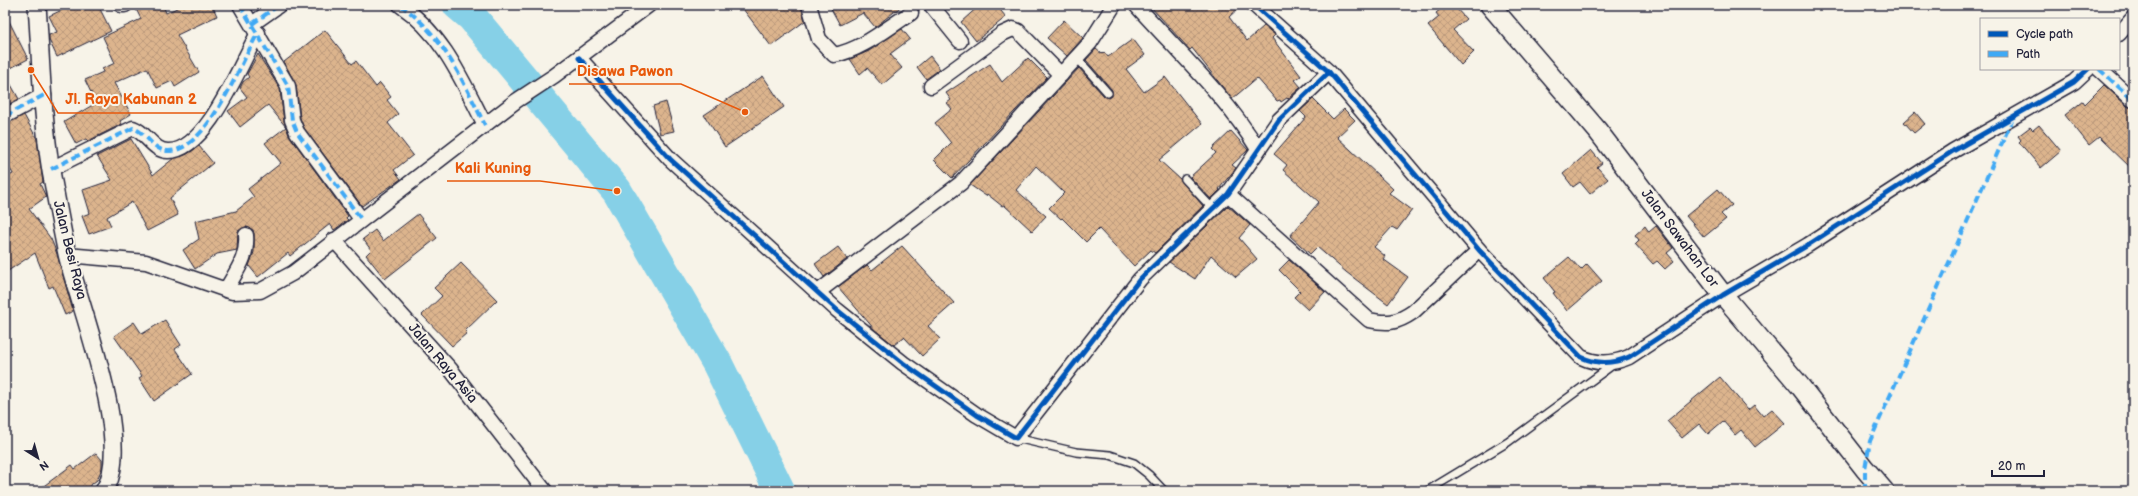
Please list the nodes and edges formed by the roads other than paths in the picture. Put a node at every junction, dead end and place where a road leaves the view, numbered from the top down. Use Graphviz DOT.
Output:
graph roads {
  1 [pos="37,5"];
  2 [pos="121,5"];
  3 [pos="125,5"];
  4 [pos="240,5"];
  5 [pos="279,5"];
  6 [pos="400,5"];
  7 [pos="649,5"];
  8 [pos="809,5"];
  9 [pos="932,5"];
  10 [pos="1114,5"];
  11 [pos="1136,5"];
  12 [pos="1254,5"];
  13 [pos="1490,5"];
  14 [pos="911,13"];
  15 [pos="2133,18"];
  16 [pos="255,29"];
  17 [pos="2120,33"];
  18 [pos="960,41"];
  19 [pos="579,58"];
  20 [pos="1077,58"];
  21 [pos="2087,70"];
  22 [pos="2100,70"];
  23 [pos="1329,72"];
  24 [pos="1061,75"];
  25 [pos="931,86"];
  26 [pos="1108,93"];
  27 [pos="44,95"];
  28 [pos="2133,100"];
  29 [pos="5,116"];
  30 [pos="485,125"];
  31 [pos="1258,149"];
  32 [pos="51,169"];
  33 [pos="1185,179"];
  34 [pos="1228,194"];
  35 [pos="1212,208"];
  36 [pos="361,219"];
  37 [pos="246,235"];
  38 [pos="334,240"];
  39 [pos="1479,250"];
  40 [pos="68,255"];
  41 [pos="226,290"];
  42 [pos="818,292"];
  43 [pos="1723,294"];
  44 [pos="1617,362"];
  45 [pos="1016,438"];
  46 [pos="104,491"];
  47 [pos="545,491"];
  48 [pos="1164,491"];
  49 [pos="1427,491"];
  50 [pos="1884,491"];
  1 -- 27 [label="street, Jalan Besi Raya"];
  2 -- 3 [label="street"];
  4 -- 16 [label="street"];
  5 -- 16 [label="street"];
  6 -- 30 [label="street"];
  7 -- 19 [label="street"];
  8 -- 14 [label="street"];
  9 -- 18 [label="street"];
  10 -- 20 [label="street"];
  11 -- 31 [label="street"];
  12 -- 23 [label="street"];
  13 -- 43 [label="main road, Jalan Sawahan Lor"];
  15 -- 17 [label="street"];
  16 -- 32 [label="street"];
  16 -- 36 [label="street"];
  19 -- 30 [label="street"];
  19 -- 42 [label="street"];
  20 -- 24 [label="street"];
  20 -- 26 [label="lane"];
  21 -- 43 [label="street"];
  22 -- 28 [label="street"];
  23 -- 31 [label="street"];
  23 -- 39 [label="street"];
  24 -- 25 [label="street"];
  24 -- 42 [label="street"];
  27 -- 29 [label="street"];
  27 -- 32 [label="street, Jalan Besi Raya"];
  30 -- 36 [label="street"];
  31 -- 34 [label="street"];
  32 -- 40 [label="street, Jalan Besi Raya"];
  33 -- 35 [label="lane"];
  34 -- 35 [label="street"];
  34 -- 39 [label="street"];
  35 -- 45 [label="street"];
  36 -- 38 [label="street"];
  37 -- 41 [label="street"];
  38 -- 41 [label="street"];
  38 -- 47 [label="street, Jalan Raya Asia"];
  39 -- 44 [label="street"];
  40 -- 41 [label="street"];
  40 -- 46 [label="street, Jalan Besi Raya"];
  42 -- 45 [label="street"];
  43 -- 44 [label="street"];
  43 -- 50 [label="main road, Jalan Sawahan Lor"];
  44 -- 49 [label="lane"];
  45 -- 48 [label="lane"];
}
